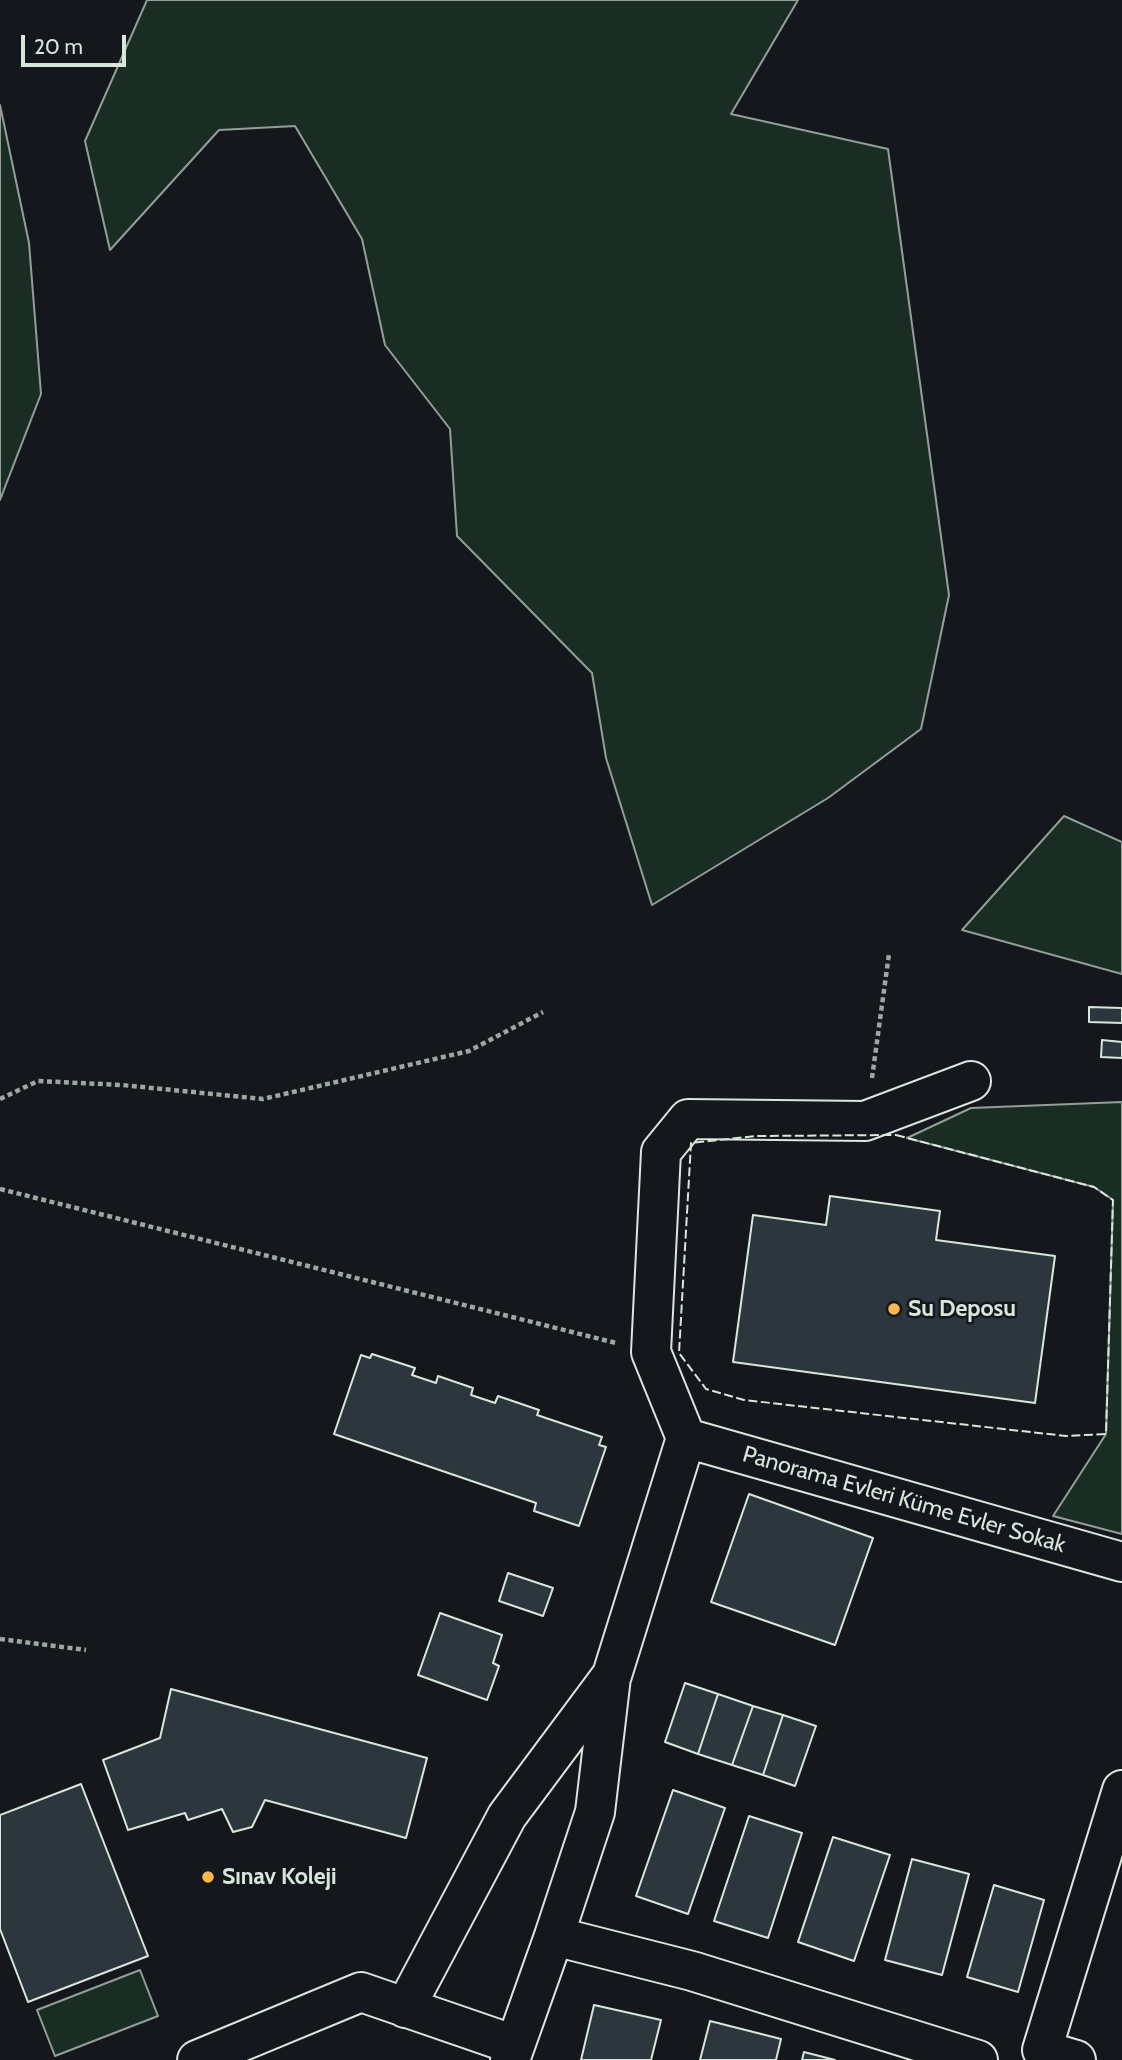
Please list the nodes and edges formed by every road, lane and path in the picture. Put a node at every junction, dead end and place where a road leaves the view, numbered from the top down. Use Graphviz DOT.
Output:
graph roads {
  1 [pos="890,954"];
  2 [pos="543,1012"];
  3 [pos="971,1082"];
  4 [pos="0,1099"];
  5 [pos="865,1121"];
  6 [pos="0,1189"];
  7 [pos="650,1352"];
  8 [pos="686,1438"];
  9 [pos="1122,1562"];
  10 [pos="0,1639"];
  11 [pos="86,1650"];
  12 [pos="612,1675"];
  13 [pos="1122,1790"];
  14 [pos="554,1936"];
  15 [pos="405,2008"];
  16 [pos="513,2052"];
  17 [pos="1059,2055"];
  18 [pos="197,2060"];
  19 [pos="978,2060"];
  1 -- 5 [label="path"];
  2 -- 4 [label="path"];
  3 -- 5 [label="street"];
  5 -- 7 [label="street"];
  6 -- 7 [label="path"];
  7 -- 8 [label="street"];
  8 -- 9 [label="street, Panorama Evleri Küme Evler Sokak"];
  8 -- 12 [label="street"];
  10 -- 11 [label="path"];
  12 -- 14 [label="street"];
  12 -- 15 [label="street"];
  13 -- 17 [label="street"];
  14 -- 16 [label="street"];
  14 -- 19 [label="street"];
  15 -- 16 [label="street"];
  15 -- 18 [label="street"];
}
